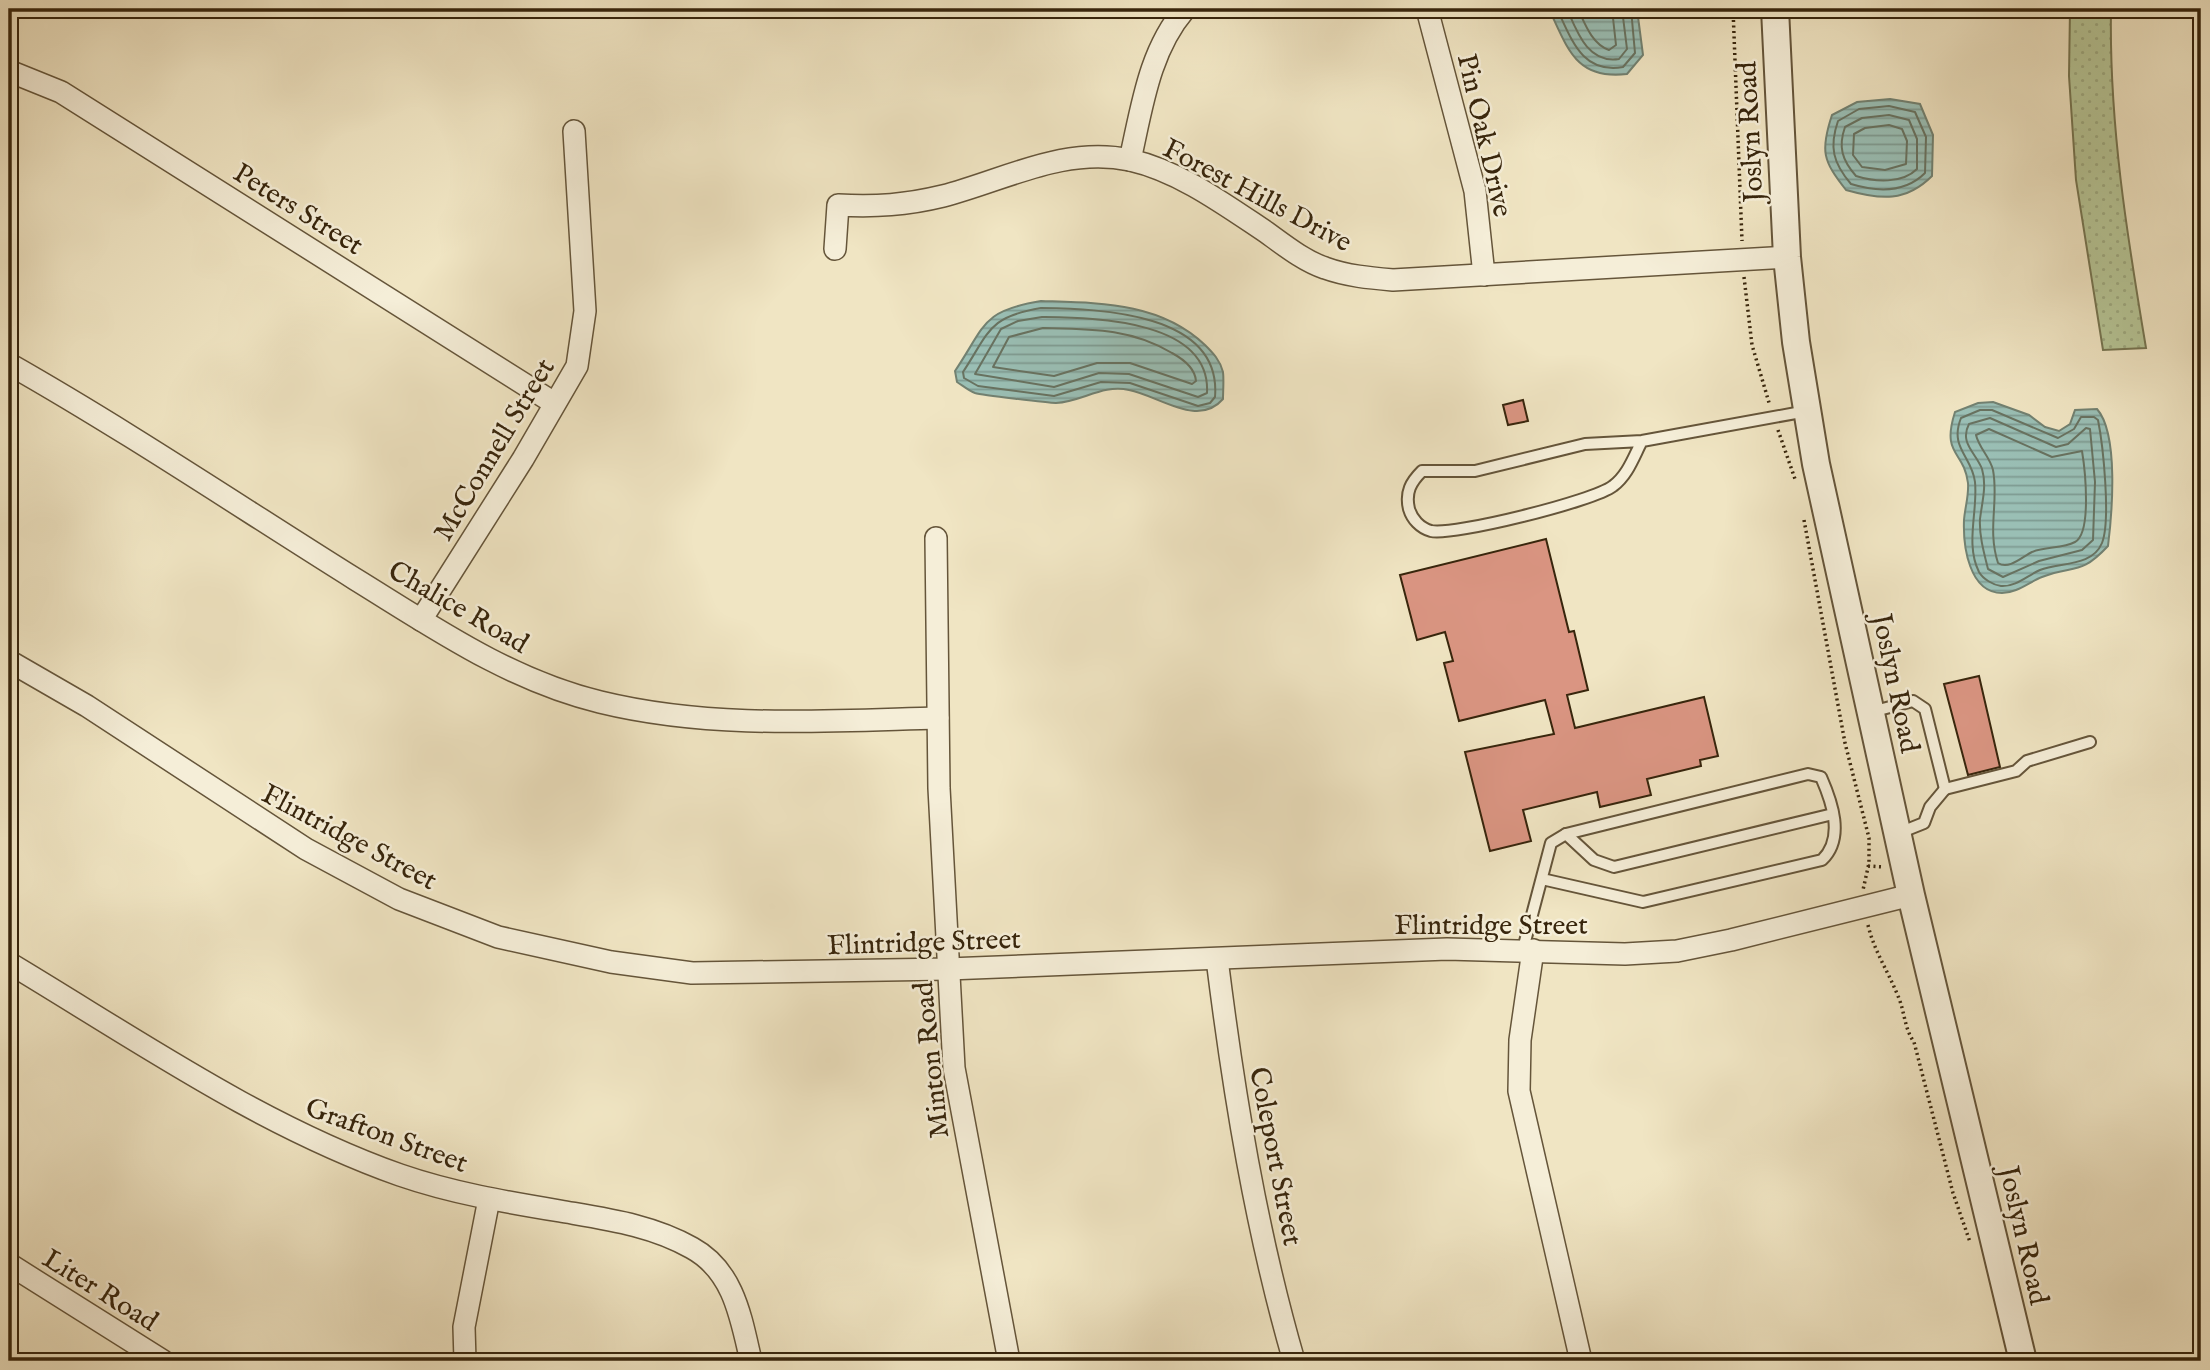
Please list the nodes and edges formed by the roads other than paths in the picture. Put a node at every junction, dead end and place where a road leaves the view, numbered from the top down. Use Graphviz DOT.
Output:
graph roads {
  1 [pos="1185,9"];
  2 [pos="1427,9"];
  3 [pos="1774,9"];
  4 [pos="9,71"];
  5 [pos="574,131"];
  6 [pos="1130,160"];
  7 [pos="835,249"];
  8 [pos="1787,257"];
  9 [pos="1484,275"];
  10 [pos="9,364"];
  11 [pos="554,403"];
  12 [pos="1807,411"];
  13 [pos="1642,441"];
  14 [pos="936,538"];
  15 [pos="421,620"];
  16 [pos="9,661"];
  17 [pos="1871,712"];
  18 [pos="937,718"];
  19 [pos="2090,742"];
  20 [pos="1945,789"];
  21 [pos="1833,814"];
  22 [pos="1566,834"];
  23 [pos="1897,834"];
  24 [pos="1542,879"];
  25 [pos="1911,895"];
  26 [pos="1528,949"];
  27 [pos="1217,959"];
  28 [pos="9,963"];
  29 [pos="948,969"];
  30 [pos="489,1199"];
  31 [pos="9,1264"];
  32 [pos="163,1361"];
  33 [pos="465,1361"];
  34 [pos="751,1361"];
  35 [pos="1009,1361"];
  36 [pos="1294,1361"];
  37 [pos="1581,1361"];
  38 [pos="2023,1361"];
  1 -- 6 [label="street"];
  2 -- 9 [label="street, Pin Oak Drive"];
  3 -- 8 [label="street, Joslyn Road"];
  4 -- 11 [label="street, Peters Street"];
  5 -- 11 [label="street, McConnell Street"];
  6 -- 7 [label="street, Forest Hills Drive"];
  6 -- 9 [label="street, Forest Hills Drive"];
  8 -- 9 [label="street, Forest Hills Drive"];
  8 -- 12 [label="street, Joslyn Road"];
  10 -- 15 [label="street, Chalice Road"];
  11 -- 15 [label="street, McConnell Street"];
  12 -- 13 [label="lane"];
  12 -- 17 [label="street, Joslyn Road"];
  13 -- 13 [label="lane"];
  14 -- 18 [label="street, Minton Road"];
  15 -- 18 [label="street, Chalice Road"];
  16 -- 29 [label="street, Flintridge Street"];
  17 -- 20 [label="lane"];
  17 -- 23 [label="street, Joslyn Road"];
  18 -- 29 [label="street, Minton Road"];
  19 -- 20 [label="lane"];
  20 -- 23 [label="lane"];
  21 -- 22 [label="lane"];
  21 -- 22 [label="lane"];
  21 -- 24 [label="lane"];
  22 -- 24 [label="lane"];
  23 -- 25 [label="street, Joslyn Road"];
  24 -- 26 [label="lane"];
  25 -- 26 [label="street, Flintridge Street"];
  25 -- 38 [label="street, Joslyn Road"];
  26 -- 27 [label="street, Flintridge Street"];
  26 -- 37 [label="street"];
  27 -- 29 [label="street, Flintridge Street"];
  27 -- 36 [label="street, Coleport Street"];
  28 -- 30 [label="street, Grafton Street"];
  29 -- 35 [label="street, Minton Road"];
  30 -- 33 [label="street"];
  30 -- 34 [label="street, Grafton Street"];
  31 -- 32 [label="street, Liter Road"];
}
